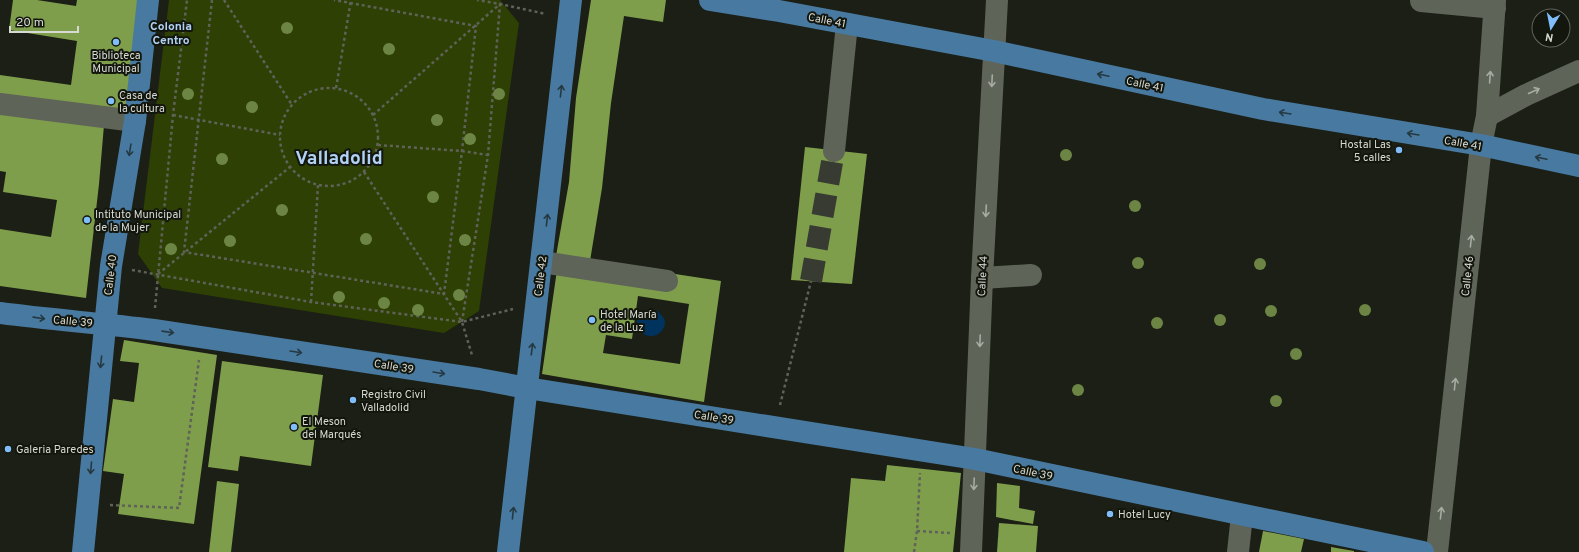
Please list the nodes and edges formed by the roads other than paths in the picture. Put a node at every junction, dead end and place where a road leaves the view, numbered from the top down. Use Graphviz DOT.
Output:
graph roads {
  1 [pos="148,0"];
  2 [pos="710,0"];
  3 [pos="997,0"];
  4 [pos="1422,0"];
  5 [pos="1495,4"];
  6 [pos="779,5"];
  7 [pos="570,10"];
  8 [pos="847,24"];
  9 [pos="994,51"];
  10 [pos="1579,71"];
  11 [pos="0,104"];
  12 [pos="1487,116"];
  13 [pos="135,121"];
  14 [pos="1481,145"];
  15 [pos="834,151"];
  16 [pos="1579,166"];
  17 [pos="542,262"];
  18 [pos="1031,275"];
  19 [pos="982,278"];
  20 [pos="667,281"];
  21 [pos="0,313"];
  22 [pos="105,324"];
  23 [pos="527,388"];
  24 [pos="975,459"];
  25 [pos="1242,515"];
  26 [pos="972,544"];
  27 [pos="83,552"];
  28 [pos="508,552"];
  29 [pos="1238,552"];
  30 [pos="1423,552"];
  31 [pos="1437,552"];
  1 -- 13 [label="main road, Calle 40"];
  2 -- 6 [label="main road, Calle 41"];
  3 -- 9 [label="street, Calle 44"];
  4 -- 5 [label="street"];
  12 -- 5 [label="street, Calle 46, one-way"];
  6 -- 8 [label="main road, Calle 41"];
  17 -- 7 [label="main road, Calle 42, one-way"];
  8 -- 9 [label="main road, Calle 41"];
  8 -- 15 [label="street"];
  14 -- 9 [label="main road, Calle 41, one-way"];
  9 -- 19 [label="street, Calle 44, one-way"];
  12 -- 10 [label="street, one-way"];
  11 -- 13 [label="street"];
  12 -- 14 [label="street, Calle 46"];
  13 -- 22 [label="main road, Calle 40, one-way"];
  16 -- 14 [label="main road, Calle 41, one-way"];
  31 -- 14 [label="street, Calle 46, one-way"];
  17 -- 20 [label="street"];
  23 -- 17 [label="main road, Calle 42, one-way"];
  18 -- 19 [label="street"];
  19 -- 24 [label="street, Calle 44, one-way"];
  21 -- 22 [label="main road, Calle 39, one-way"];
  22 -- 23 [label="main road, Calle 39, one-way"];
  22 -- 27 [label="main road, Calle 40, one-way"];
  23 -- 24 [label="main road, Calle 39"];
  28 -- 23 [label="main road, Calle 42, one-way"];
  24 -- 25 [label="main road, Calle 39"];
  24 -- 26 [label="street, Calle 44, one-way"];
  25 -- 29 [label="street"];
  25 -- 30 [label="main road, Calle 39"];
}
